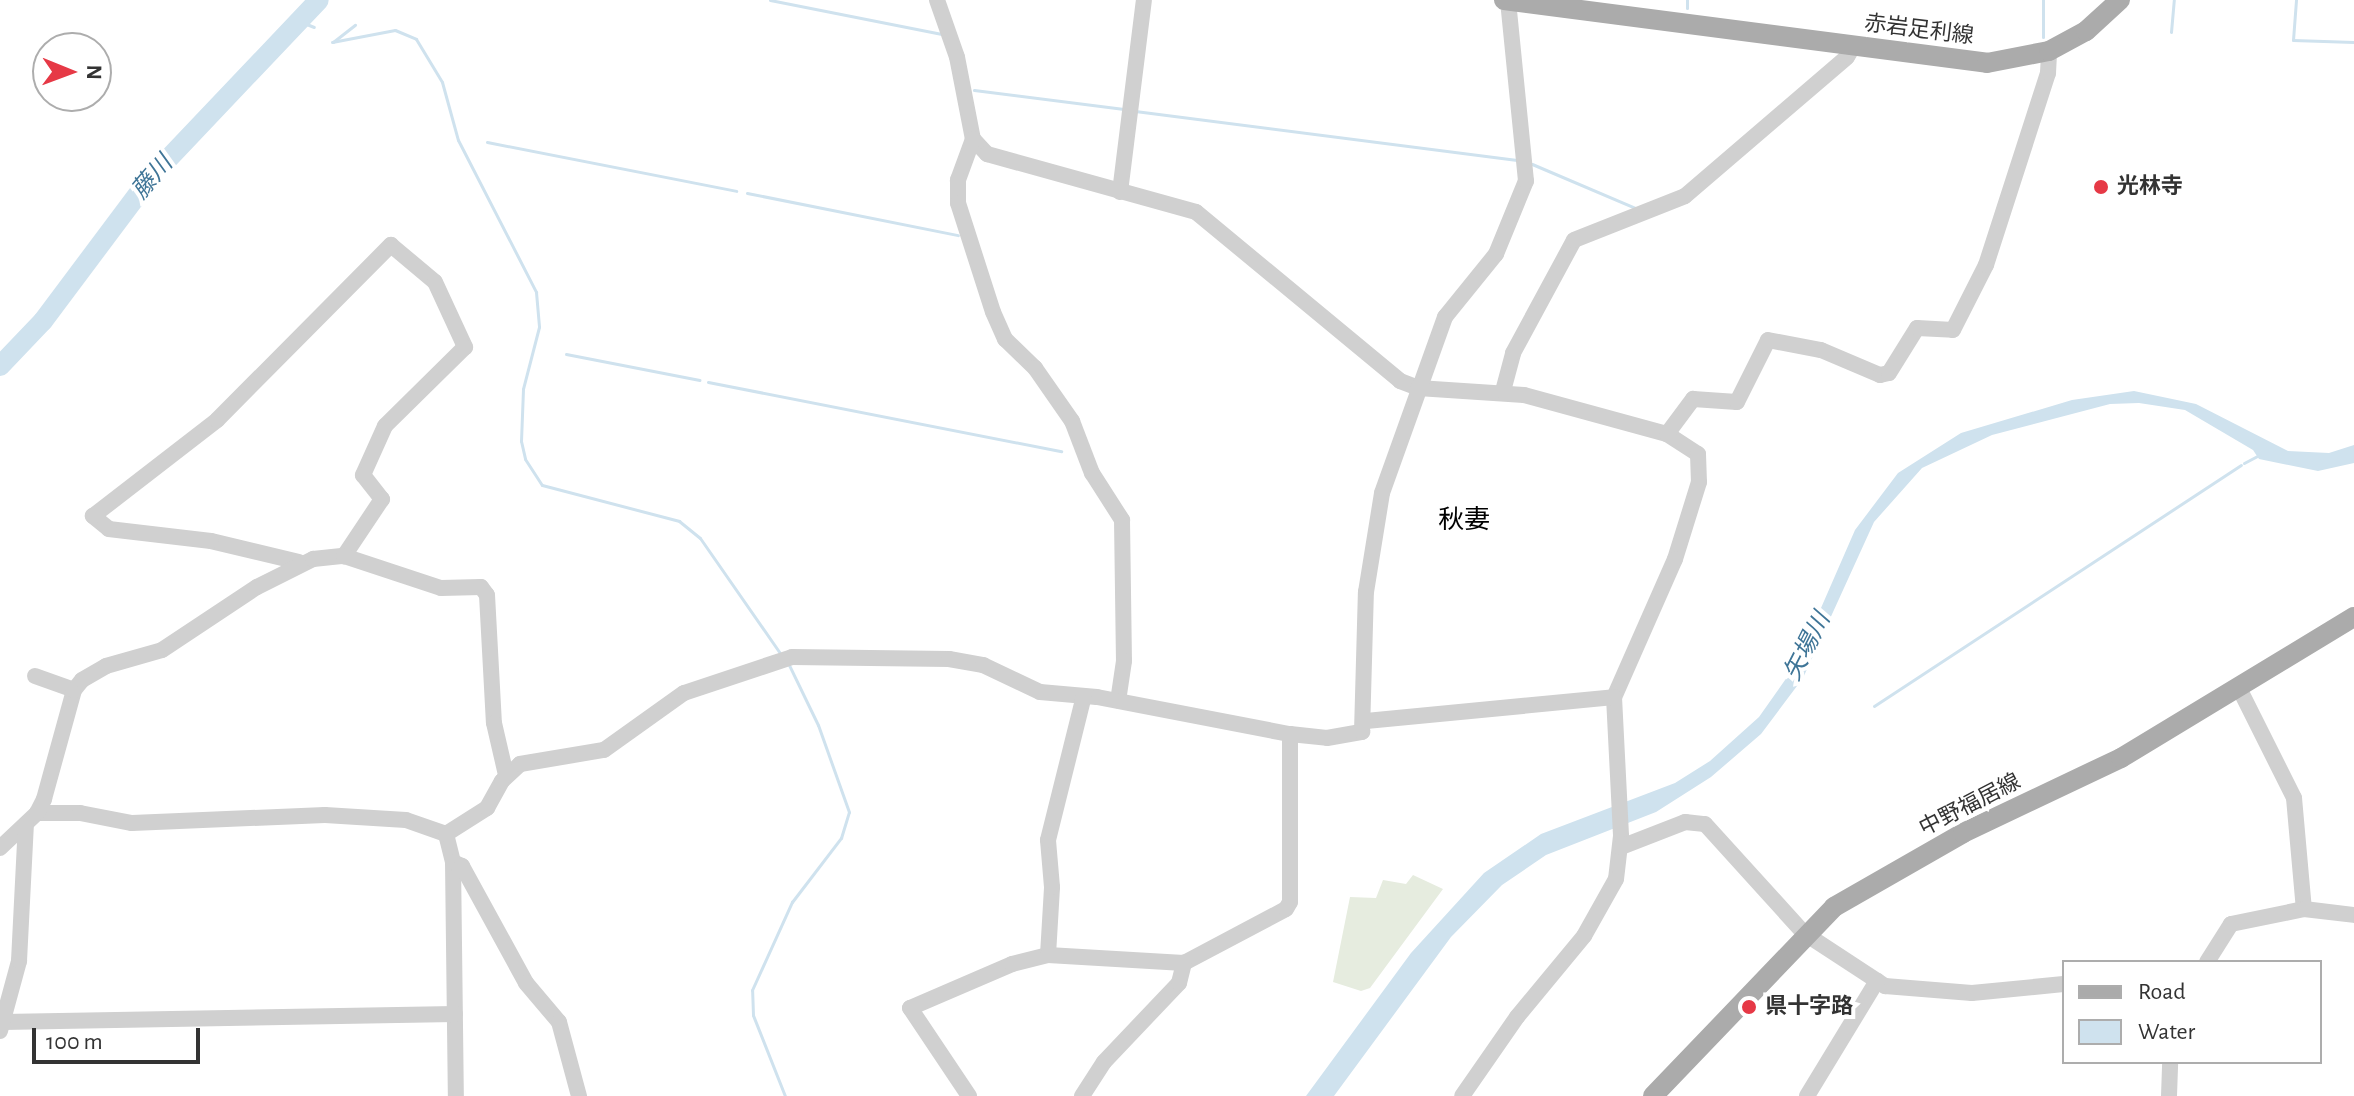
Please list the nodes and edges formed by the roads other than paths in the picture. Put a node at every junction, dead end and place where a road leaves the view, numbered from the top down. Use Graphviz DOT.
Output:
graph roads {
  1 [pos="937,0"];
  2 [pos="1144,0"];
  3 [pos="1507,0"];
  4 [pos="2120,0"];
  5 [pos="1853,47"];
  6 [pos="2049,51"];
  7 [pos="973,139"];
  8 [pos="1120,192"];
  9 [pos="1418,388"];
  10 [pos="1503,391"];
  11 [pos="1667,434"];
  12 [pos="344,556"];
  13 [pos="299,562"];
  14 [pos="2354,617"];
  15 [pos="35,676"];
  16 [pos="2239,688"];
  17 [pos="74,690"];
  18 [pos="1084,696"];
  19 [pos="1614,697"];
  20 [pos="1118,701"];
  21 [pos="1366,721"];
  22 [pos="1290,734"];
  23 [pos="506,775"];
  24 [pos="32,818"];
  25 [pos="446,834"];
  26 [pos="1621,839"];
  27 [pos="0,848"];
  28 [pos="453,862"];
  29 [pos="2304,909"];
  30 [pos="2354,915"];
  31 [pos="1804,933"];
  32 [pos="1048,955"];
  33 [pos="2208,960"];
  34 [pos="1184,963"];
  35 [pos="1877,981"];
  36 [pos="2062,984"];
  37 [pos="455,1014"];
  38 [pos="2,1026"];
  39 [pos="2170,1064"];
  40 [pos="456,1096"];
  41 [pos="579,1096"];
  42 [pos="969,1096"];
  43 [pos="1082,1096"];
  44 [pos="1462,1096"];
  45 [pos="1653,1096"];
  46 [pos="1807,1096"];
  47 [pos="2169,1096"];
  1 -- 7 [label="street"];
  2 -- 8 [label="street"];
  3 -- 5 [label="main road, 赤岩足利線"];
  3 -- 9 [label="street"];
  4 -- 6 [label="main road, 赤岩足利線"];
  5 -- 6 [label="main road, 赤岩足利線"];
  5 -- 10 [label="street"];
  6 -- 11 [label="street"];
  7 -- 8 [label="street"];
  7 -- 20 [label="street"];
  8 -- 9 [label="street"];
  9 -- 10 [label="street"];
  9 -- 21 [label="street"];
  10 -- 11 [label="street"];
  11 -- 19 [label="street"];
  12 -- 13 [label="street"];
  12 -- 13 [label="street"];
  12 -- 23 [label="street"];
  13 -- 17 [label="street"];
  14 -- 16 [label="main road, 中野福居線"];
  15 -- 17 [label="street"];
  16 -- 29 [label="street"];
  16 -- 31 [label="main road, 中野福居線"];
  17 -- 24 [label="street"];
  18 -- 20 [label="street"];
  18 -- 23 [label="street"];
  18 -- 32 [label="street"];
  19 -- 21 [label="street"];
  19 -- 26 [label="street"];
  20 -- 22 [label="street"];
  21 -- 22 [label="street"];
  22 -- 34 [label="street"];
  23 -- 25 [label="street"];
  24 -- 25 [label="street"];
  24 -- 27 [label="street"];
  24 -- 38 [label="street"];
  25 -- 28 [label="street"];
  26 -- 31 [label="street"];
  26 -- 44 [label="street"];
  28 -- 37 [label="street"];
  28 -- 41 [label="street"];
  29 -- 30 [label="street"];
  29 -- 33 [label="street"];
  31 -- 35 [label="street"];
  31 -- 45 [label="main road, 中野福居線"];
  32 -- 34 [label="street"];
  32 -- 42 [label="street"];
  34 -- 43 [label="street"];
  35 -- 36 [label="street"];
  35 -- 46 [label="street"];
  37 -- 38 [label="street"];
  37 -- 40 [label="street"];
  39 -- 47 [label="street"];
}
